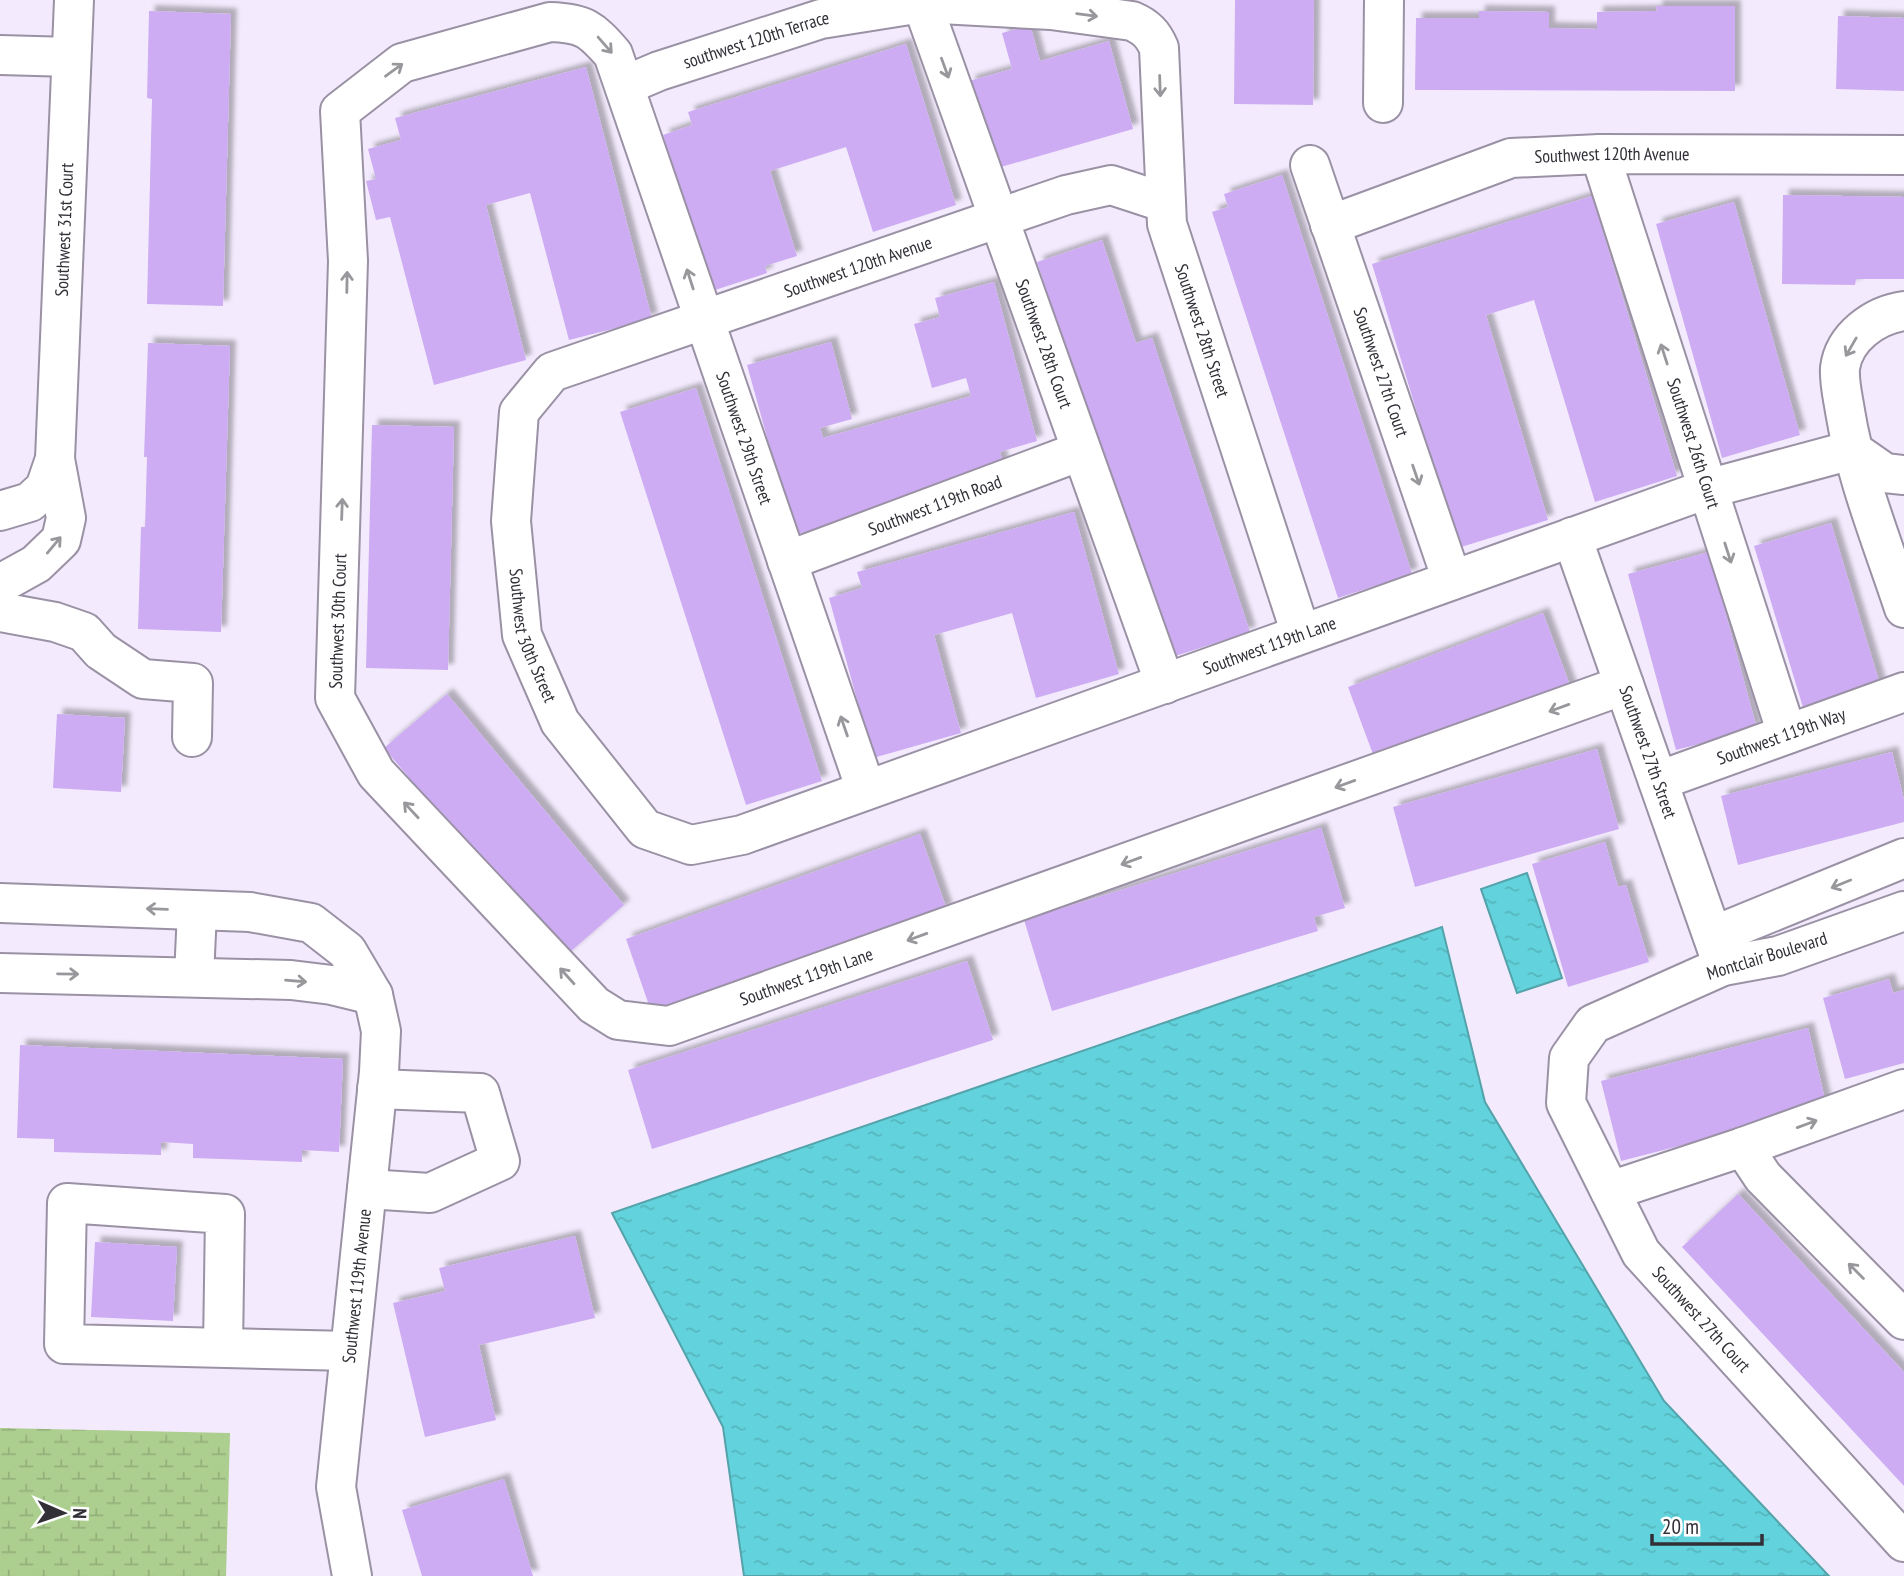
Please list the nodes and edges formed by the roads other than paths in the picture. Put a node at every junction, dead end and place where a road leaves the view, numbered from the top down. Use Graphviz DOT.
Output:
graph roads {
  1 [pos="74,0"];
  2 [pos="1384,0"];
  3 [pos="922,3"];
  4 [pos="1141,25"];
  5 [pos="0,55"];
  6 [pos="71,57"];
  7 [pos="625,85"];
  8 [pos="1383,103"];
  9 [pos="1600,154"];
  10 [pos="1904,155"];
  11 [pos="1310,165"];
  12 [pos="1166,203"];
  13 [pos="999,218"];
  14 [pos="1330,225"];
  15 [pos="1904,311"];
  16 [pos="703,320"];
  17 [pos="552,372"];
  18 [pos="1852,450"];
  19 [pos="1081,451"];
  20 [pos="55,459"];
  21 [pos="1904,475"];
  22 [pos="1707,489"];
  23 [pos="0,512"];
  24 [pos="1572,537"];
  25 [pos="787,561"];
  26 [pos="1452,580"];
  27 [pos="0,584"];
  28 [pos="1904,608"];
  29 [pos="0,612"];
  30 [pos="1301,634"];
  31 [pos="1165,684"];
  32 [pos="1624,685"];
  33 [pos="1904,692"];
  34 [pos="1787,734"];
  35 [pos="192,737"];
  36 [pos="1658,781"];
  37 [pos="866,790"];
  38 [pos="691,845"];
  39 [pos="1904,858"];
  40 [pos="0,903"];
  41 [pos="197,911"];
  42 [pos="1904,911"];
  43 [pos="1718,951"];
  44 [pos="0,973"];
  45 [pos="194,977"];
  46 [pos="373,995"];
  47 [pos="618,1020"];
  48 [pos="1569,1058"];
  49 [pos="377,1089"];
  50 [pos="1904,1089"];
  51 [pos="1743,1147"];
  52 [pos="367,1189"];
  53 [pos="1609,1191"];
  54 [pos="1904,1320"];
  55 [pos="223,1348"];
  56 [pos="350,1351"];
  57 [pos="1904,1542"];
  58 [pos="352,1576"];
  1 -- 6 [label="street, Southwest 31st Court"];
  2 -- 8 [label="street"];
  3 -- 4 [label="street, southwest 120th Terrace, one-way"];
  3 -- 7 [label="street, southwest 120th Terrace"];
  3 -- 13 [label="street, Southwest 28th Court, one-way"];
  4 -- 12 [label="street, Southwest 28th Street, one-way"];
  5 -- 6 [label="street"];
  6 -- 20 [label="street, Southwest 31st Court"];
  16 -- 7 [label="street, Southwest 29th Street, one-way"];
  47 -- 7 [label="street, Southwest 30th Court, one-way"];
  9 -- 10 [label="street, Southwest 120th Avenue"];
  9 -- 14 [label="street, Southwest 120th Avenue"];
  22 -- 9 [label="street, Southwest 26th Court, one-way"];
  11 -- 14 [label="street, Southwest 27th Court"];
  12 -- 13 [label="street, Southwest 120th Avenue"];
  12 -- 30 [label="street, Southwest 28th Street"];
  13 -- 16 [label="street, Southwest 120th Avenue"];
  13 -- 19 [label="street, Southwest 28th Court"];
  14 -- 26 [label="street, Southwest 27th Court, one-way"];
  15 -- 18 [label="street, one-way"];
  16 -- 17 [label="street, Southwest 120th Avenue"];
  16 -- 25 [label="street, Southwest 29th Street"];
  17 -- 38 [label="street, Southwest 30th Street"];
  18 -- 21 [label="street"];
  18 -- 22 [label="street, Southwest 119th Lane"];
  18 -- 28 [label="street"];
  19 -- 25 [label="street, Southwest 119th Road"];
  19 -- 31 [label="street, Southwest 28th Court"];
  20 -- 23 [label="street, Southwest 31st Court"];
  27 -- 20 [label="street, Southwest 31st Court, one-way"];
  22 -- 24 [label="street, Southwest 119th Lane"];
  22 -- 34 [label="street, Southwest 26th Court, one-way"];
  24 -- 26 [label="street, Southwest 119th Lane"];
  24 -- 32 [label="street, Southwest 27th Street"];
  37 -- 25 [label="street, Southwest 29th Street, one-way"];
  26 -- 30 [label="street, Southwest 119th Lane"];
  29 -- 35 [label="street"];
  30 -- 31 [label="street, Southwest 119th Lane"];
  31 -- 37 [label="street, Southwest 119th Lane"];
  32 -- 36 [label="street, Southwest 27th Street"];
  32 -- 47 [label="street, Southwest 119th Lane, one-way"];
  33 -- 34 [label="street, Southwest 119th Way"];
  34 -- 36 [label="street, Southwest 119th Way"];
  36 -- 43 [label="street, Southwest 27th Street"];
  37 -- 38 [label="street, Southwest 119th Lane"];
  39 -- 43 [label="street, Montclair Boulevard, one-way"];
  41 -- 40 [label="street, Southwest 119th Avenue, one-way"];
  41 -- 45 [label="street"];
  41 -- 46 [label="street, Southwest 119th Avenue"];
  42 -- 43 [label="street, Montclair Boulevard"];
  43 -- 48 [label="street, Montclair Boulevard"];
  44 -- 45 [label="street, one-way"];
  45 -- 46 [label="street, one-way"];
  46 -- 49 [label="street, Southwest 119th Avenue"];
  48 -- 53 [label="street, Southwest 27th Court"];
  49 -- 52 [label="street, Southwest 119th Avenue"];
  49 -- 52 [label="street"];
  51 -- 50 [label="street, one-way"];
  51 -- 53 [label="street"];
  54 -- 51 [label="street, one-way"];
  52 -- 56 [label="street, Southwest 119th Avenue"];
  53 -- 57 [label="street, Southwest 27th Court"];
  55 -- 55 [label="street"];
  55 -- 56 [label="street"];
  56 -- 58 [label="street, Southwest 119th Avenue"];
}
